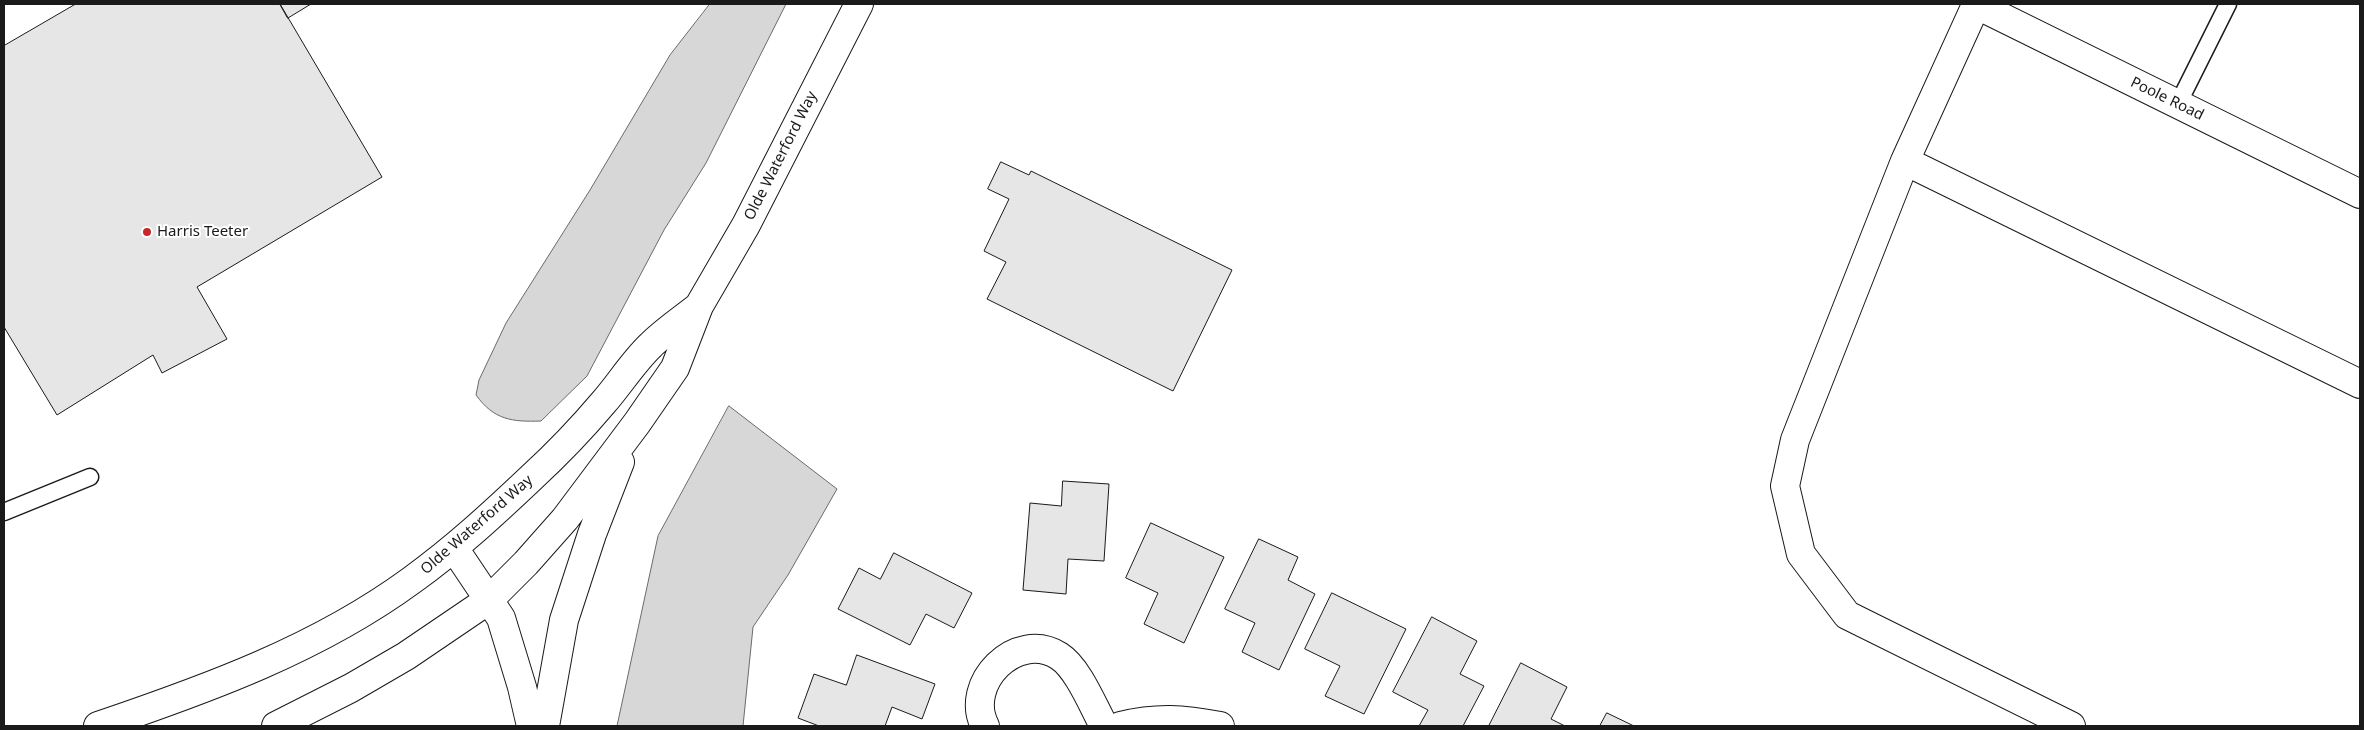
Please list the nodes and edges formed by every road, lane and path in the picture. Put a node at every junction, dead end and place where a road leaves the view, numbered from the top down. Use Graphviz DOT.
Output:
graph roads {
  1 [pos="859,4"];
  2 [pos="1976,4"];
  3 [pos="2228,4"];
  4 [pos="2009,12"];
  5 [pos="2178,104"];
  6 [pos="1905,161"];
  7 [pos="2360,194"];
  8 [pos="699,306"];
  9 [pos="2360,384"];
  10 [pos="637,423"];
  11 [pos="90,477"];
  12 [pos="4,512"];
  13 [pos="454,548"];
  14 [pos="490,599"];
  15 [pos="98,726"];
  16 [pos="276,726"];
  17 [pos="531,726"];
  18 [pos="545,726"];
  19 [pos="985,726"];
  20 [pos="1104,726"];
  21 [pos="1120,726"];
  22 [pos="1220,726"];
  23 [pos="2071,726"];
  1 -- 8 [label="street, Olde Waterford Way"];
  2 -- 4 [label="street, Poole Road"];
  2 -- 6 [label="street"];
  3 -- 5 [label="lane"];
  4 -- 5 [label="street, Poole Road"];
  5 -- 7 [label="street, Poole Road"];
  6 -- 9 [label="street"];
  6 -- 23 [label="street"];
  8 -- 10 [label="street, Olde Waterford Way"];
  8 -- 13 [label="street, Olde Waterford Way"];
  10 -- 14 [label="street, Olde Waterford Way"];
  10 -- 18 [label="street"];
  11 -- 12 [label="lane"];
  13 -- 14 [label="street"];
  13 -- 15 [label="street, Olde Waterford Way"];
  14 -- 16 [label="street, Olde Waterford Way"];
  14 -- 17 [label="street"];
  19 -- 20 [label="street"];
  21 -- 22 [label="street"];
}
